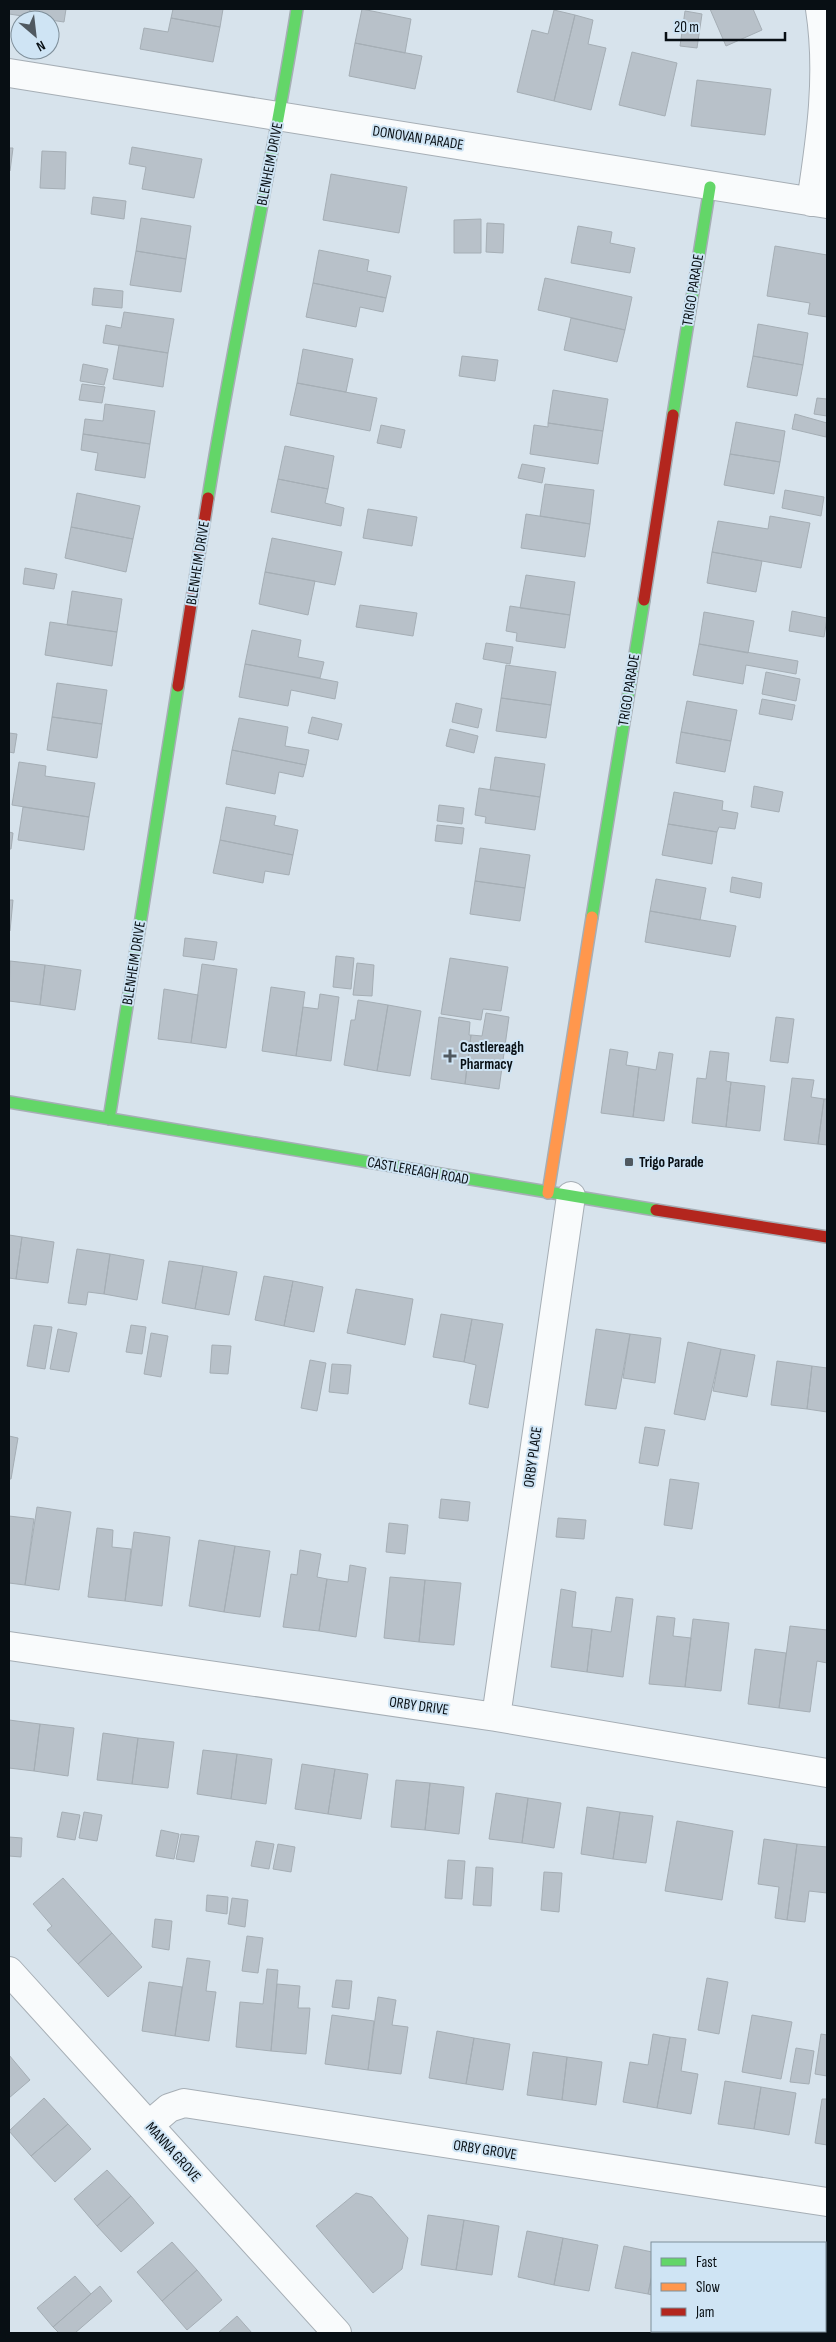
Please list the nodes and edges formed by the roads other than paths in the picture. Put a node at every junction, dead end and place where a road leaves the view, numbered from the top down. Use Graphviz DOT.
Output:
graph roads {
  1 [pos="297,9"];
  2 [pos="820,9"];
  3 [pos="9,73"];
  4 [pos="280,115"];
  5 [pos="710,187"];
  6 [pos="819,203"];
  7 [pos="9,1102"];
  8 [pos="109,1119"];
  9 [pos="560,1195"];
  10 [pos="827,1237"];
  11 [pos="9,1646"];
  12 [pos="496,1718"];
  13 [pos="827,1773"];
  14 [pos="9,1971"];
  15 [pos="149,2125"];
  16 [pos="827,2202"];
  17 [pos="337,2333"];
  1 -- 4 [label="street, BLENHEIM DRIVE"];
  2 -- 6 [label="street"];
  3 -- 4 [label="street, DONOVAN PARADE"];
  4 -- 5 [label="street, DONOVAN PARADE"];
  4 -- 8 [label="street, BLENHEIM DRIVE"];
  5 -- 6 [label="street, DONOVAN PARADE"];
  5 -- 9 [label="street, TRIGO PARADE"];
  7 -- 8 [label="street, CASTLEREAGH ROAD"];
  8 -- 9 [label="street, CASTLEREAGH ROAD"];
  9 -- 10 [label="street, CASTLEREAGH ROAD"];
  9 -- 12 [label="street, ORBY PLACE"];
  11 -- 12 [label="street, ORBY DRIVE"];
  12 -- 13 [label="street, ORBY DRIVE"];
  14 -- 15 [label="street, MANNA GROVE"];
  15 -- 16 [label="street, ORBY GROVE"];
  15 -- 17 [label="street, MANNA GROVE"];
}
